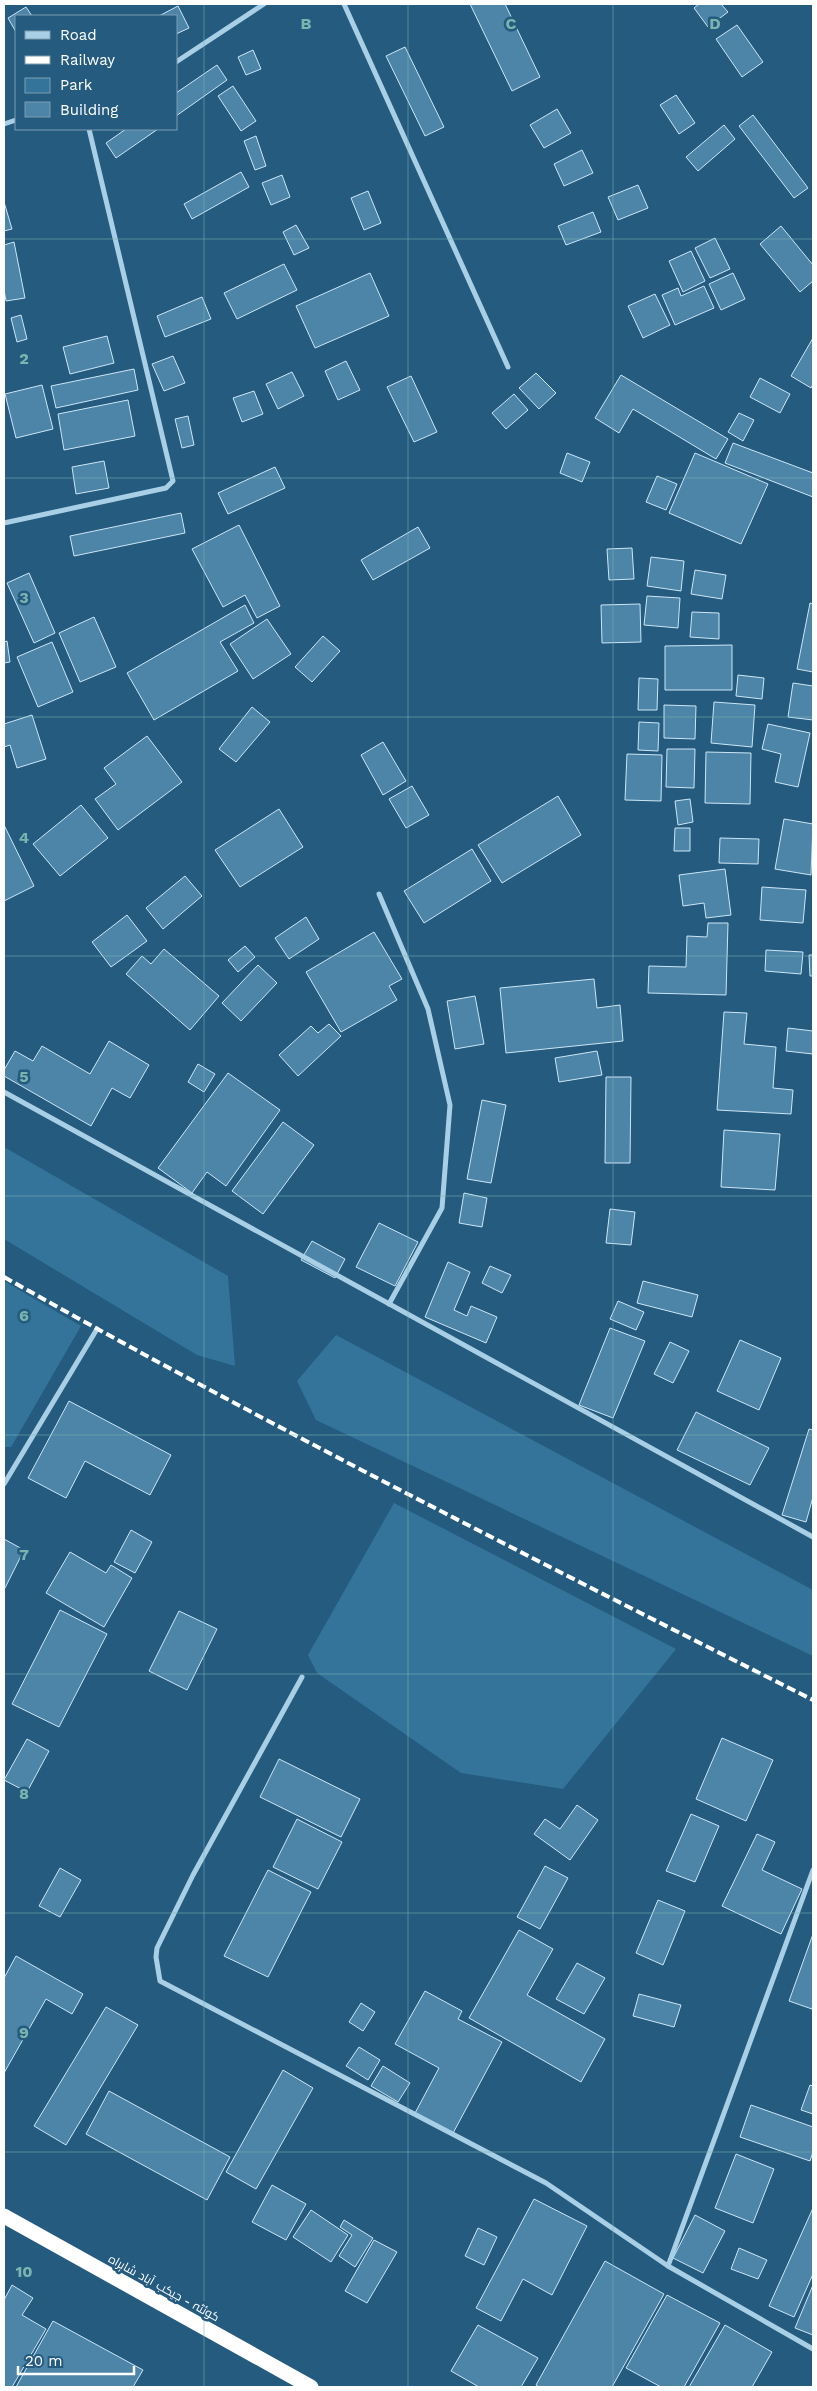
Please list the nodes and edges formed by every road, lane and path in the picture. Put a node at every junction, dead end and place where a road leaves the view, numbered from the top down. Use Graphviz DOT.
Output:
graph roads {
  1 [pos="264,4"];
  2 [pos="344,4"];
  3 [pos="178,61"];
  4 [pos="89,130"];
  5 [pos="508,367"];
  6 [pos="4,523"];
  7 [pos="379,894"];
  8 [pos="4,1092"];
  9 [pos="389,1304"];
  10 [pos="97,1329"];
  11 [pos="4,1484"];
  12 [pos="813,1537"];
  13 [pos="302,1677"];
  14 [pos="813,1870"];
  15 [pos="4,2216"];
  16 [pos="668,2266"];
  17 [pos="813,2349"];
  18 [pos="311,2387"];
  1 -- 3 [label="street"];
  2 -- 5 [label="street"];
  4 -- 6 [label="street"];
  7 -- 9 [label="street"];
  8 -- 9 [label="street"];
  9 -- 12 [label="street"];
  10 -- 11 [label="street"];
  13 -- 16 [label="street"];
  14 -- 16 [label="street"];
  15 -- 18 [label="highway, کوئٹہ - جیکب آباد شاہراہ"];
  16 -- 17 [label="street"];
}
